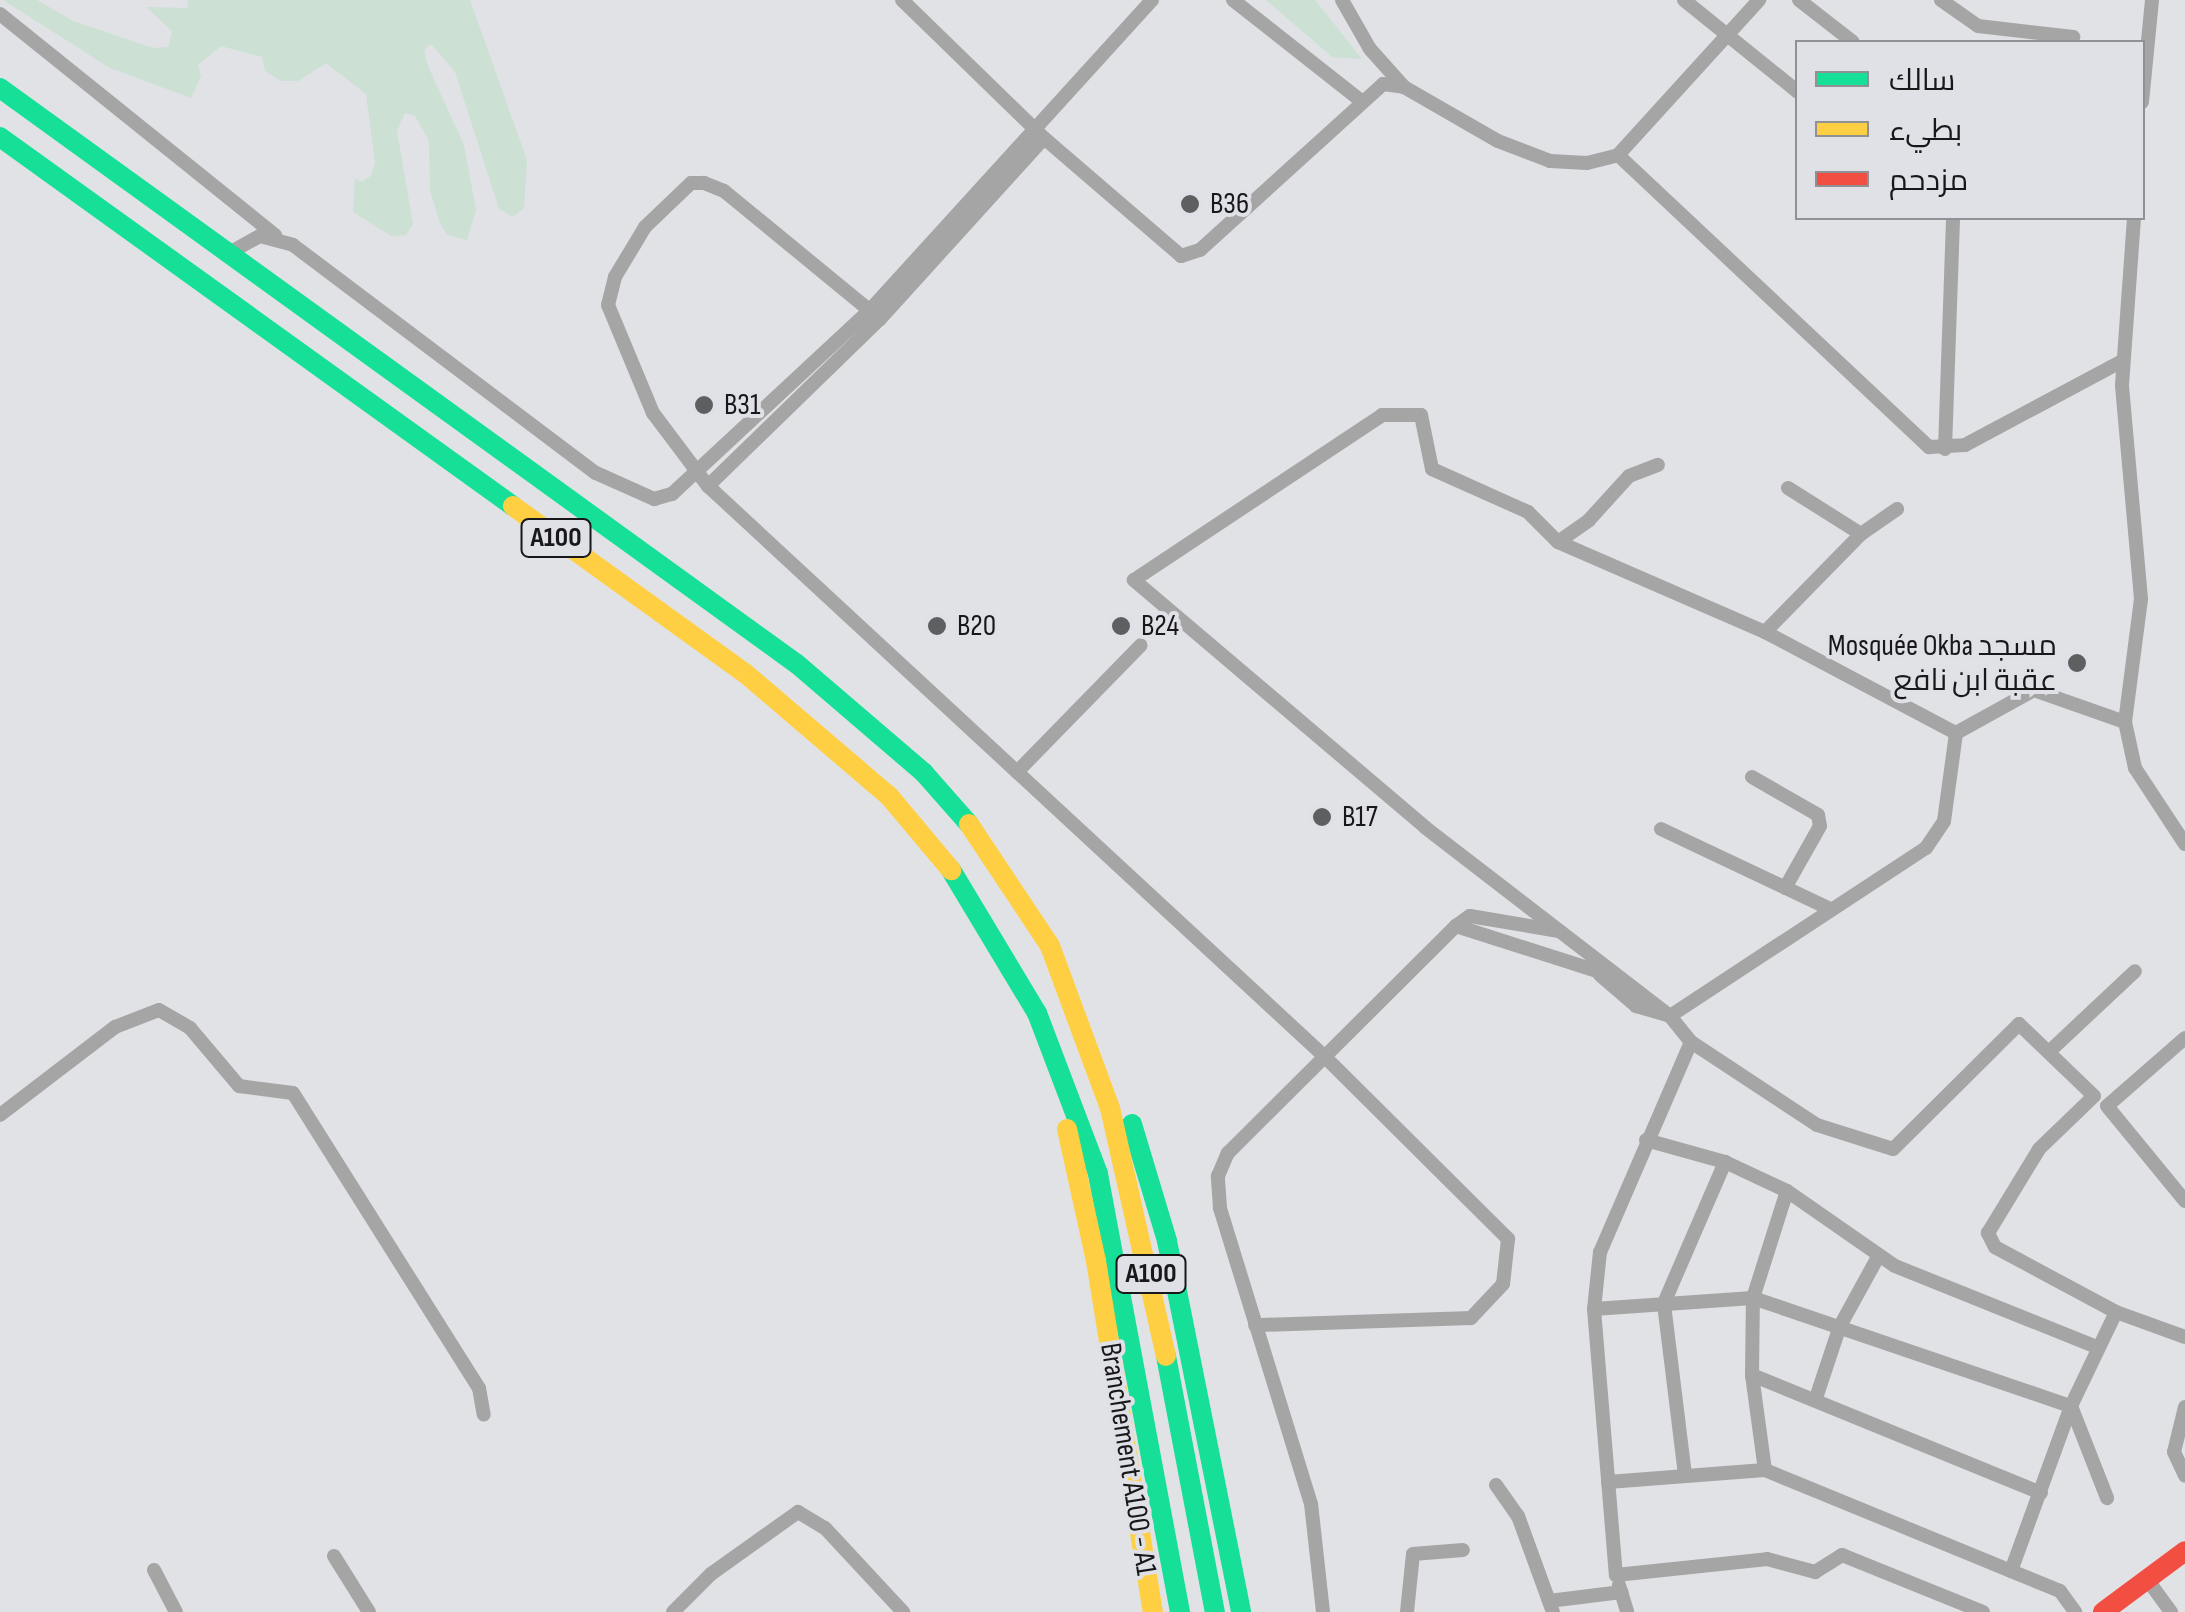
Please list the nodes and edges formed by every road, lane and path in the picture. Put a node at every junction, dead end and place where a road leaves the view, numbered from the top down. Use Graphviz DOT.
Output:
graph roads {
  1 [pos="902,0"];
  2 [pos="1152,0"];
  3 [pos="1233,0"];
  4 [pos="1342,0"];
  5 [pos="1684,0"];
  6 [pos="1759,0"];
  7 [pos="1799,0"];
  8 [pos="1941,0"];
  9 [pos="2152,0"];
  10 [pos="0,14"];
  11 [pos="2073,37"];
  12 [pos="1727,39"];
  13 [pos="1850,40"];
  14 [pos="2145,71"];
  15 [pos="1404,86"];
  16 [pos="0,88"];
  17 [pos="1795,90"];
  18 [pos="1359,99"];
  19 [pos="1039,133"];
  20 [pos="0,137"];
  21 [pos="1618,155"];
  22 [pos="1953,220"];
  23 [pos="2134,220"];
  24 [pos="276,236"];
  25 [pos="230,253"];
  26 [pos="875,314"];
  27 [pos="2122,361"];
  28 [pos="1945,449"];
  29 [pos="1658,465"];
  30 [pos="696,474"];
  31 [pos="708,486"];
  32 [pos="1788,488"];
  33 [pos="1897,509"];
  34 [pos="1861,534"];
  35 [pos="1558,542"];
  36 [pos="1765,632"];
  37 [pos="1141,645"];
  38 [pos="2125,722"];
  39 [pos="1956,733"];
  40 [pos="1016,772"];
  41 [pos="1752,778"];
  42 [pos="1661,829"];
  43 [pos="2185,844"];
  44 [pos="1785,888"];
  45 [pos="1828,908"];
  46 [pos="1456,926"];
  47 [pos="1560,930"];
  48 [pos="1050,946"];
  49 [pos="2136,971"];
  50 [pos="1608,973"];
  51 [pos="1037,1013"];
  52 [pos="1670,1016"];
  53 [pos="2185,1038"];
  54 [pos="1691,1042"];
  55 [pos="2051,1050"];
  56 [pos="1323,1055"];
  57 [pos="2094,1096"];
  58 [pos="2107,1106"];
  59 [pos="0,1115"];
  60 [pos="1646,1140"];
  61 [pos="1725,1162"];
  62 [pos="1787,1191"];
  63 [pos="2185,1201"];
  64 [pos="1878,1257"];
  65 [pos="1753,1298"];
  66 [pos="1664,1303"];
  67 [pos="1594,1309"];
  68 [pos="2116,1312"];
  69 [pos="1256,1325"];
  70 [pos="1840,1326"];
  71 [pos="2185,1337"];
  72 [pos="2097,1347"];
  73 [pos="1752,1375"];
  74 [pos="1816,1398"];
  75 [pos="2072,1406"];
  76 [pos="2185,1406"];
  77 [pos="484,1416"];
  78 [pos="1765,1470"];
  79 [pos="1685,1475"];
  80 [pos="2185,1476"];
  81 [pos="1608,1482"];
  82 [pos="1496,1485"];
  83 [pos="2041,1493"];
  84 [pos="2107,1498"];
  85 [pos="1463,1550"];
  86 [pos="2185,1552"];
  87 [pos="334,1556"];
  88 [pos="154,1570"];
  89 [pos="2011,1571"];
  90 [pos="1616,1575"];
  91 [pos="2147,1579"];
  92 [pos="1621,1592"];
  93 [pos="1551,1606"];
  94 [pos="176,1612"];
  95 [pos="370,1612"];
  96 [pos="673,1612"];
  97 [pos="902,1612"];
  98 [pos="1153,1612"];
  99 [pos="1180,1612"];
  100 [pos="1215,1612"];
  101 [pos="1240,1612"];
  102 [pos="1324,1612"];
  103 [pos="1407,1612"];
  104 [pos="1627,1612"];
  105 [pos="1983,1612"];
  106 [pos="2074,1612"];
  107 [pos="2103,1612"];
  108 [pos="2171,1612"];
  1 -- 19 [label="street"];
  2 -- 19 [label="street"];
  3 -- 18 [label="street"];
  4 -- 15 [label="street"];
  5 -- 12 [label="street"];
  6 -- 12 [label="street"];
  7 -- 13 [label="street"];
  8 -- 11 [label="street"];
  9 -- 14 [label="street"];
  10 -- 24 [label="street"];
  12 -- 17 [label="street"];
  12 -- 21 [label="street"];
  15 -- 18 [label="street"];
  15 -- 21 [label="street"];
  16 -- 25 [label="main road, A100 / A100"];
  18 -- 19 [label="street"];
  19 -- 26 [label="street"];
  20 -- 51 [label="main road, A100 / A100"];
  21 -- 28 [label="street"];
  22 -- 28 [label="street"];
  23 -- 27 [label="street"];
  24 -- 25 [label="street"];
  24 -- 30 [label="street"];
  25 -- 48 [label="main road, A100 / A100"];
  26 -- 30 [label="street"];
  26 -- 30 [label="street"];
  26 -- 31 [label="street"];
  27 -- 28 [label="street"];
  27 -- 38 [label="street"];
  29 -- 35 [label="street"];
  30 -- 31 [label="street"];
  31 -- 40 [label="street"];
  32 -- 34 [label="street"];
  33 -- 34 [label="street"];
  34 -- 36 [label="street"];
  35 -- 36 [label="street"];
  35 -- 47 [label="street"];
  36 -- 39 [label="street"];
  37 -- 40 [label="street"];
  38 -- 39 [label="street"];
  38 -- 43 [label="street"];
  39 -- 45 [label="street"];
  40 -- 56 [label="street"];
  41 -- 44 [label="street"];
  42 -- 44 [label="street"];
  44 -- 45 [label="street"];
  45 -- 52 [label="street"];
  46 -- 47 [label="street"];
  46 -- 50 [label="street"];
  46 -- 56 [label="street"];
  47 -- 50 [label="street"];
  48 -- 100 [label="main road, A100 / A100"];
  48 -- 101 [label="main road"];
  49 -- 55 [label="street"];
  50 -- 52 [label="street"];
  51 -- 98 [label="main road, Branchement A100 - A1"];
  51 -- 99 [label="main road, A100 / A100"];
  52 -- 54 [label="street"];
  53 -- 58 [label="street"];
  54 -- 55 [label="street"];
  54 -- 60 [label="street"];
  55 -- 57 [label="street"];
  56 -- 69 [label="street"];
  56 -- 69 [label="street"];
  57 -- 58 [label="street"];
  57 -- 68 [label="street"];
  58 -- 63 [label="street"];
  59 -- 77 [label="street"];
  60 -- 61 [label="street"];
  60 -- 67 [label="street"];
  61 -- 62 [label="street"];
  61 -- 66 [label="street"];
  62 -- 64 [label="street"];
  62 -- 65 [label="street"];
  64 -- 70 [label="street"];
  64 -- 72 [label="street"];
  65 -- 66 [label="street"];
  65 -- 70 [label="street"];
  65 -- 73 [label="street"];
  66 -- 67 [label="street"];
  66 -- 79 [label="street"];
  67 -- 81 [label="street"];
  68 -- 71 [label="street"];
  68 -- 72 [label="street"];
  69 -- 102 [label="street"];
  70 -- 74 [label="street"];
  70 -- 75 [label="street"];
  72 -- 75 [label="street"];
  73 -- 74 [label="street"];
  73 -- 78 [label="street"];
  74 -- 83 [label="street"];
  75 -- 83 [label="street"];
  75 -- 84 [label="street"];
  76 -- 80 [label="street"];
  78 -- 79 [label="street"];
  78 -- 89 [label="street"];
  79 -- 81 [label="street"];
  81 -- 90 [label="street"];
  82 -- 93 [label="street"];
  83 -- 89 [label="street"];
  85 -- 103 [label="street"];
  86 -- 91 [label="main road"];
  87 -- 95 [label="street"];
  88 -- 94 [label="street"];
  89 -- 106 [label="street"];
  90 -- 92 [label="street"];
  90 -- 105 [label="street"];
  91 -- 107 [label="main road"];
  91 -- 108 [label="street"];
  92 -- 93 [label="street"];
  92 -- 104 [label="street"];
  96 -- 97 [label="street"];
}
